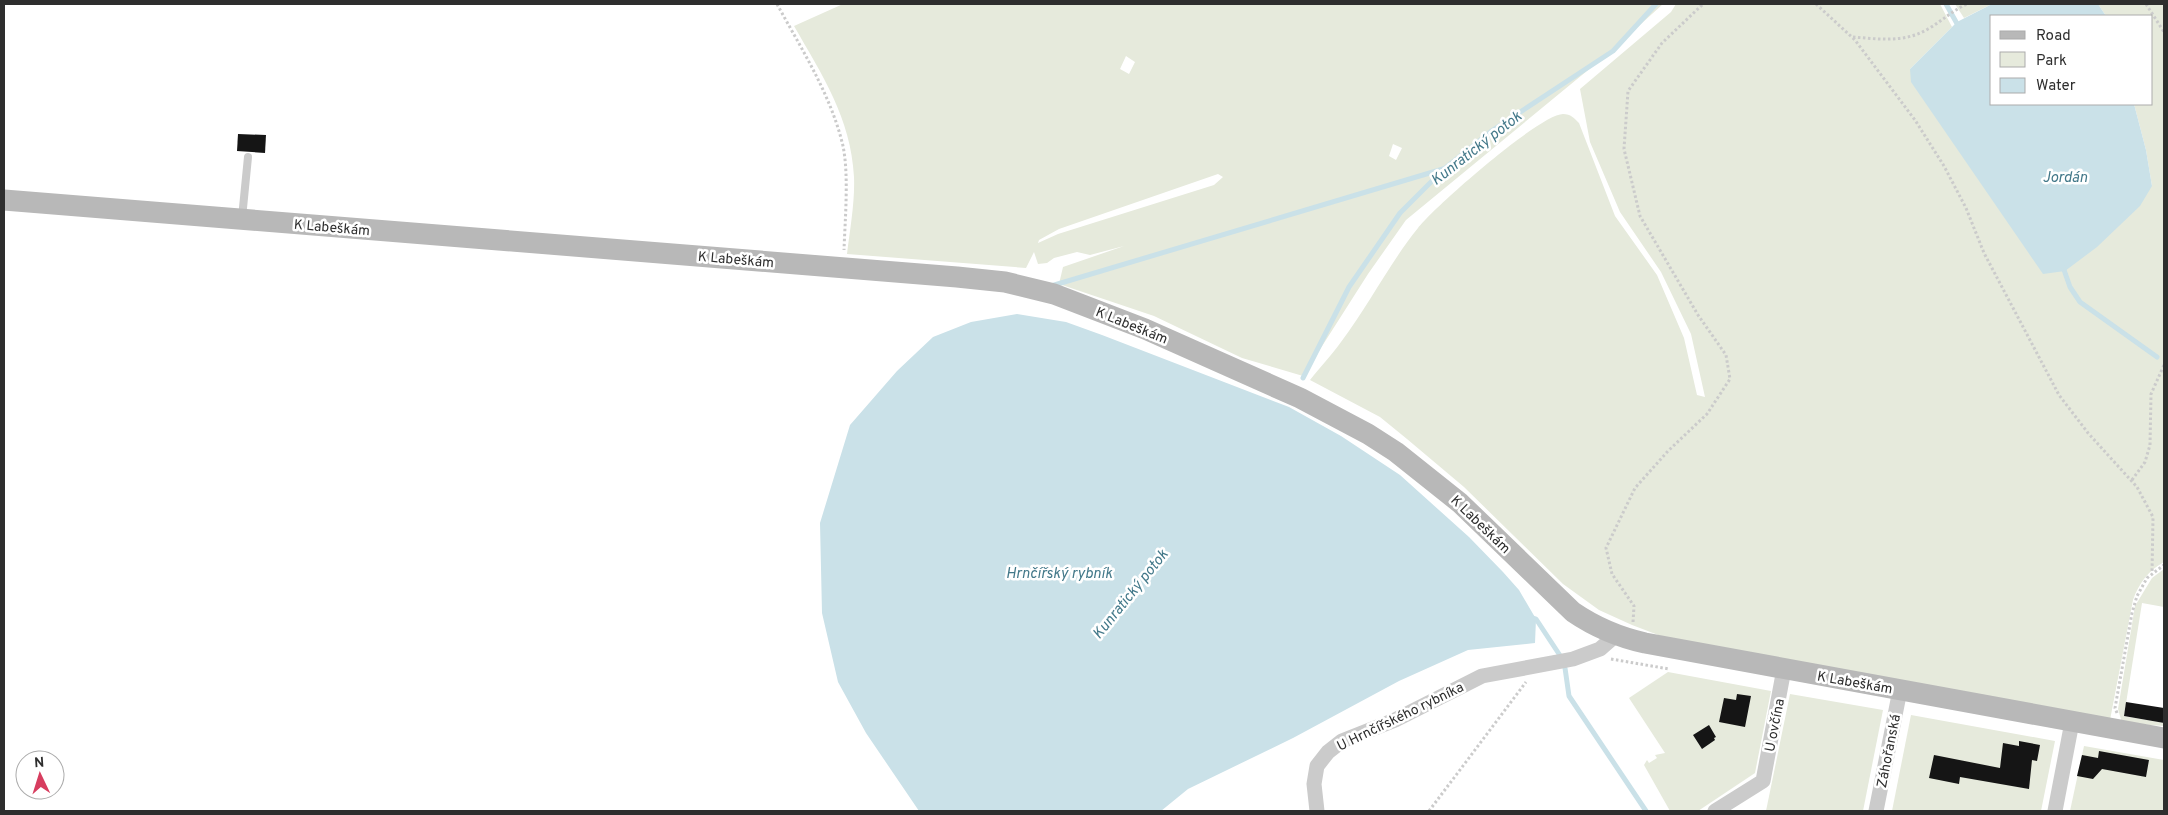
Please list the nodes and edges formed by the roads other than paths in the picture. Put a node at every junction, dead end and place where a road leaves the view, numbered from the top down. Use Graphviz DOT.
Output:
graph roads {
  1 [pos="248,157"];
  2 [pos="4,200"];
  3 [pos="242,220"];
  4 [pos="1620,637"];
  5 [pos="1784,669"];
  6 [pos="1900,690"];
  7 [pos="2072,722"];
  8 [pos="2164,738"];
  9 [pos="1317,811"];
  10 [pos="1715,811"];
  11 [pos="1876,811"];
  12 [pos="2055,811"];
  1 -- 3 [label="lane"];
  2 -- 3 [label="street, K Labeškám"];
  3 -- 4 [label="street, K Labeškám"];
  4 -- 5 [label="street, K Labeškám"];
  4 -- 9 [label="street, U Hrnčířského rybníka"];
  5 -- 6 [label="street, K Labeškám"];
  5 -- 10 [label="street, U ovčína"];
  6 -- 7 [label="street, K Labeškám"];
  6 -- 11 [label="street, Záhořanská"];
  7 -- 8 [label="street, K Labeškám"];
  7 -- 12 [label="street"];
}
